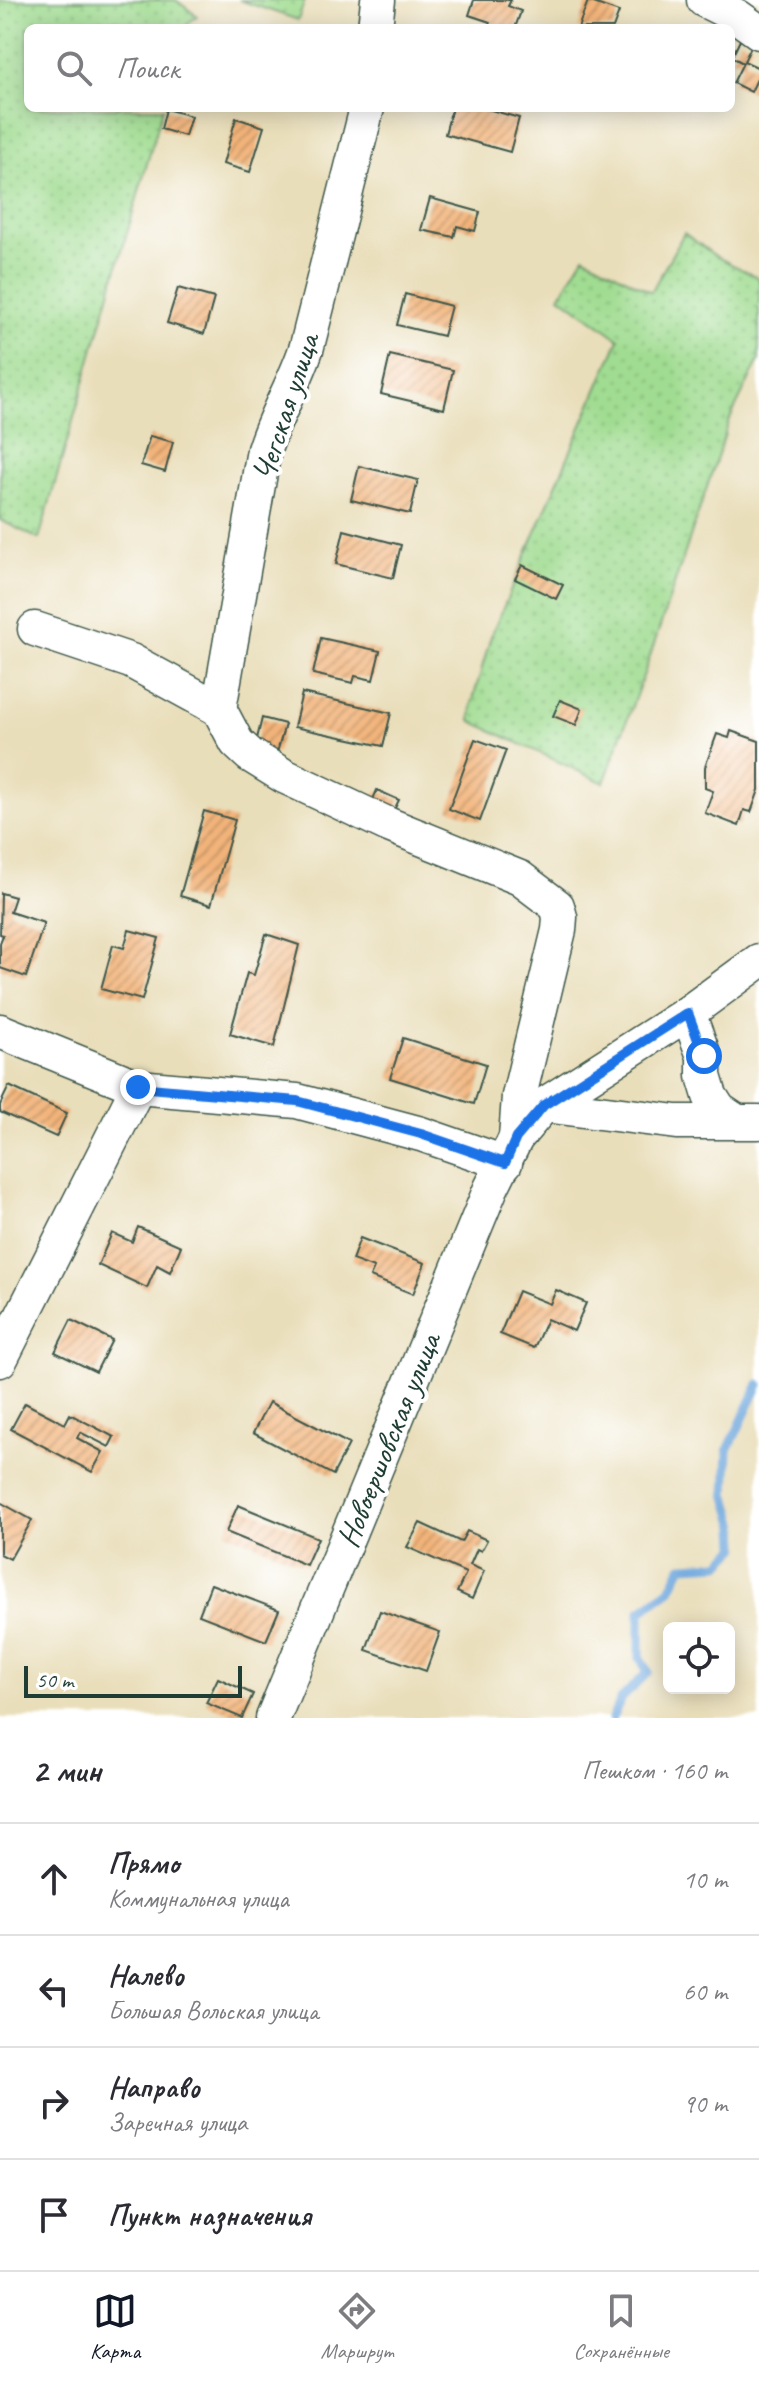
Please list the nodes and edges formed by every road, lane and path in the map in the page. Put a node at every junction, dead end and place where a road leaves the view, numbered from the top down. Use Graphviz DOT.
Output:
graph roads {
  1 [pos="378,0"];
  2 [pos="704,0"];
  3 [pos="375,24"];
  4 [pos="759,32"];
  5 [pos="366,112"];
  6 [pos="35,629"];
  7 [pos="219,709"];
  8 [pos="759,961"];
  9 [pos="688,1013"];
  10 [pos="0,1031"];
  11 [pos="138,1087"];
  12 [pos="544,1105"];
  13 [pos="746,1121"];
  14 [pos="510,1150"];
  15 [pos="0,1360"];
  16 [pos="273,1718"];
  1 -- 3 [label="street"];
  2 -- 4 [label="street"];
  5 -- 7 [label="street, Чегская улица"];
  6 -- 7 [label="street"];
  7 -- 14 [label="street"];
  8 -- 9 [label="street"];
  9 -- 12 [label="street"];
  9 -- 13 [label="street"];
  10 -- 11 [label="street"];
  11 -- 14 [label="street"];
  11 -- 15 [label="street"];
  12 -- 13 [label="street"];
  12 -- 14 [label="street"];
  14 -- 16 [label="street, Новоершовская улица"];
}
